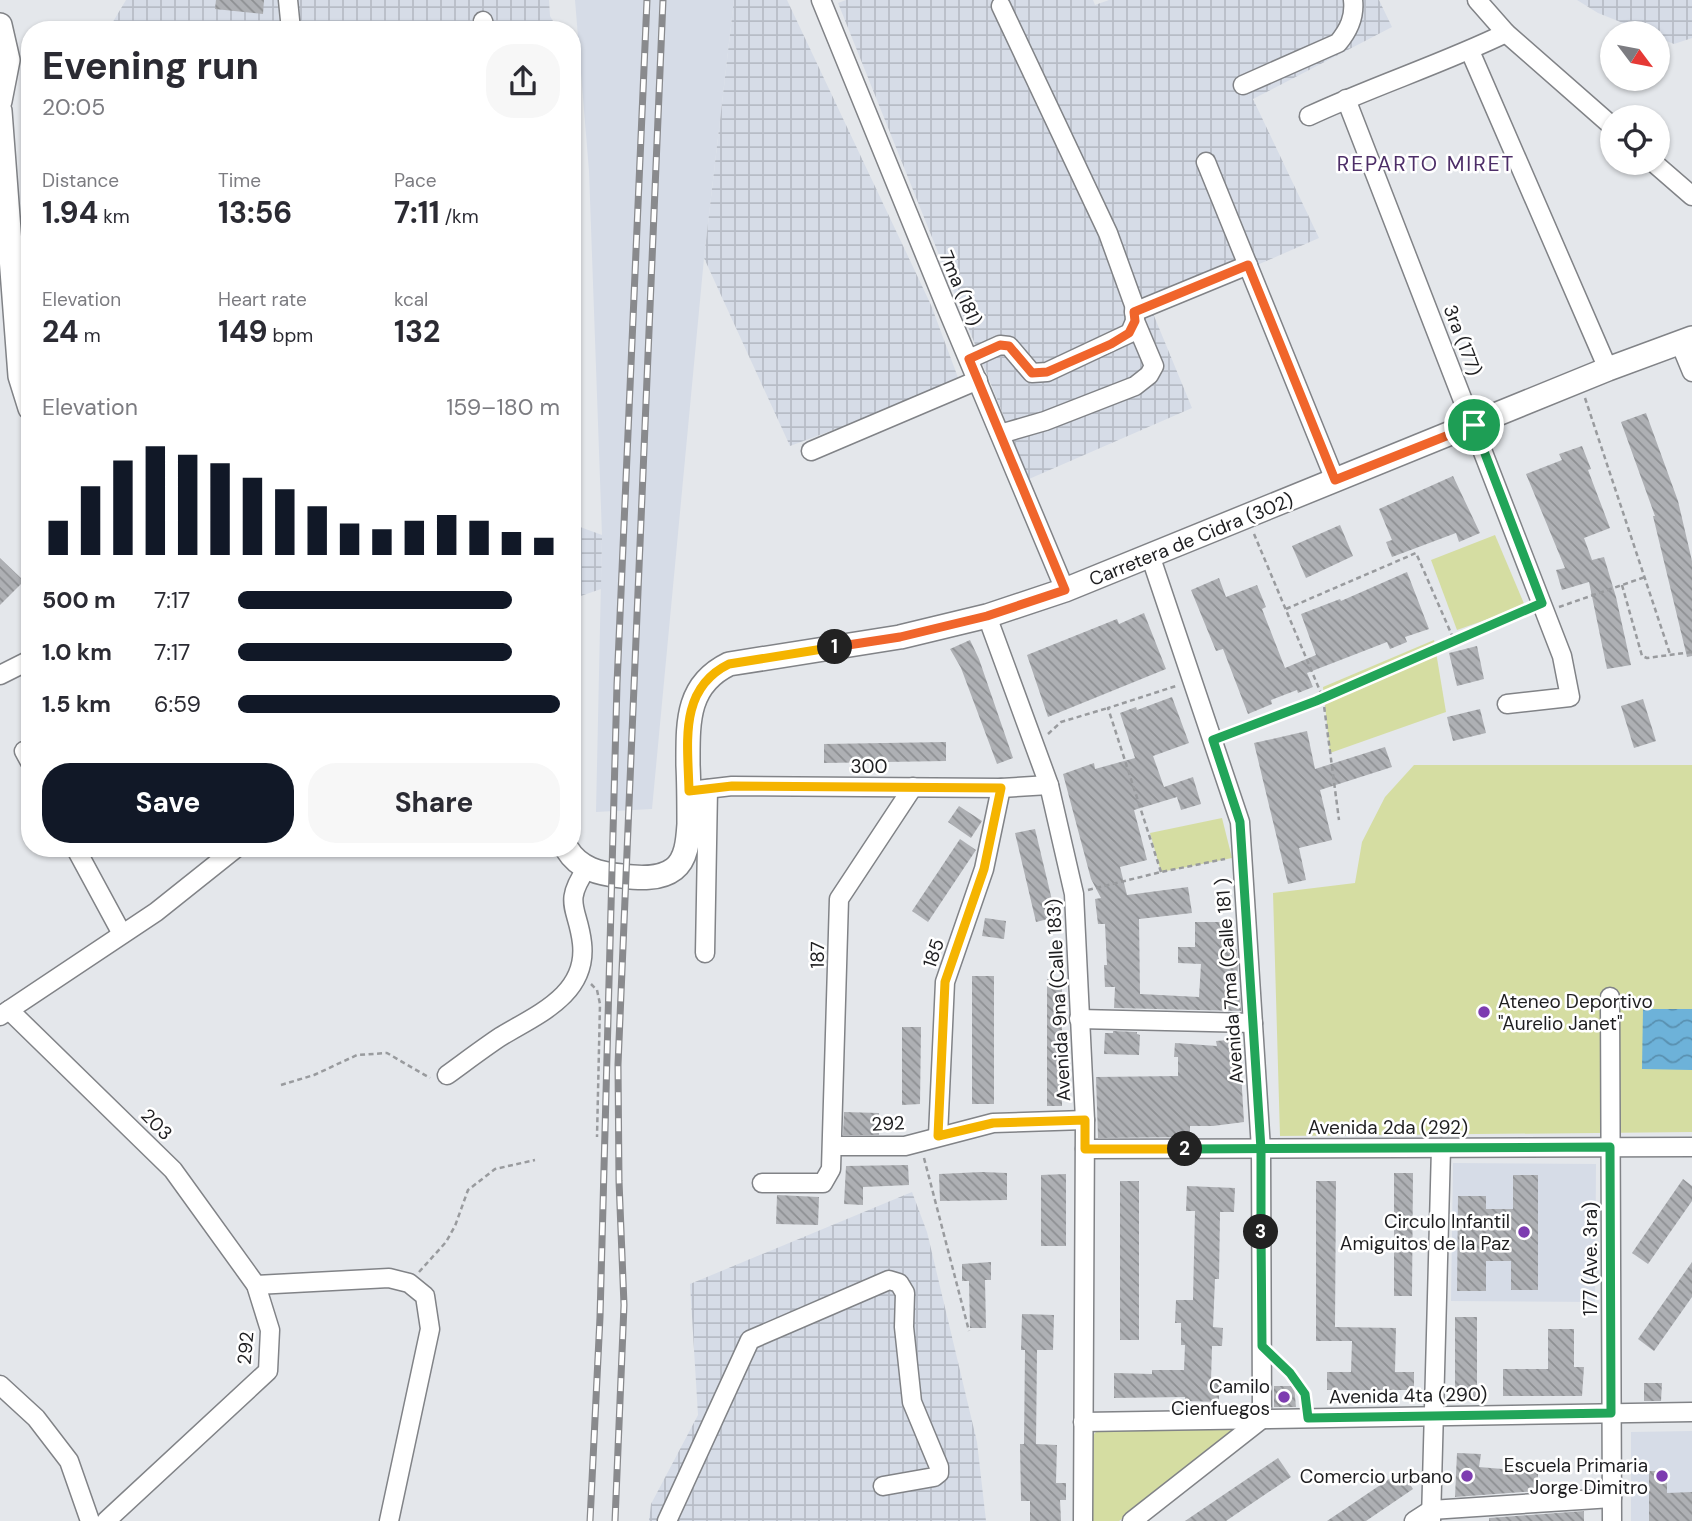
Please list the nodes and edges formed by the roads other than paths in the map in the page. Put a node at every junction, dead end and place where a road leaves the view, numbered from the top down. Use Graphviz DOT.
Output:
graph roads {
  1 [pos="288,0"];
  2 [pos="821,0"];
  3 [pos="1353,0"];
  4 [pos="1477,0"];
  5 [pos="1001,6"];
  6 [pos="290,21"];
  7 [pos="0,26"];
  8 [pos="1506,33"];
  9 [pos="1470,51"];
  10 [pos="1243,85"];
  11 [pos="1346,99"];
  12 [pos="0,101"];
  13 [pos="0,111"];
  14 [pos="1600,115"];
  15 [pos="1309,116"];
  16 [pos="1206,162"];
  17 [pos="1668,175"];
  18 [pos="1692,196"];
  19 [pos="1248,265"];
  20 [pos="1134,317"];
  21 [pos="1686,341"];
  22 [pos="969,359"];
  23 [pos="1608,369"];
  24 [pos="1692,372"];
  25 [pos="21,379"];
  26 [pos="978,380"];
  27 [pos="1474,425"];
  28 [pos="1000,434"];
  29 [pos="811,451"];
  30 [pos="1335,480"];
  31 [pos="1150,555"];
  32 [pos="1065,590"];
  33 [pos="987,616"];
  34 [pos="21,664"];
  35 [pos="0,675"];
  36 [pos="1507,704"];
  37 [pos="1049,785"];
  38 [pos="913,788"];
  39 [pos="1001,788"];
  40 [pos="699,790"];
  41 [pos="80,857"];
  42 [pos="225,857"];
  43 [pos="574,857"];
  44 [pos="587,868"];
  45 [pos="122,934"];
  46 [pos="705,953"];
  47 [pos="1610,997"];
  48 [pos="5,1013"];
  49 [pos="1079,1019"];
  50 [pos="1253,1023"];
  51 [pos="447,1075"];
  52 [pos="1085,1120"];
  53 [pos="938,1136"];
  54 [pos="834,1146"];
  55 [pos="1610,1147"];
  56 [pos="1692,1147"];
  57 [pos="1441,1148"];
  58 [pos="1085,1149"];
  59 [pos="1261,1149"];
  60 [pos="762,1183"];
  61 [pos="256,1285"];
  62 [pos="0,1385"];
  63 [pos="1692,1412"];
  64 [pos="1611,1413"];
  65 [pos="1434,1416"];
  66 [pos="1262,1419"];
  67 [pos="1083,1422"];
  68 [pos="883,1486"];
  69 [pos="1612,1498"];
  70 [pos="1431,1516"];
  71 [pos="90,1521"];
  72 [pos="106,1521"];
  73 [pos="389,1521"];
  74 [pos="667,1521"];
  75 [pos="1083,1521"];
  76 [pos="1132,1521"];
  77 [pos="1414,1521"];
  78 [pos="1612,1521"];
  1 -- 6 [label="street"];
  2 -- 22 [label="street, 7ma (181)"];
  3 -- 10 [label="street"];
  4 -- 8 [label="street"];
  5 -- 20 [label="street"];
  7 -- 12 [label="main road"];
  8 -- 9 [label="street"];
  8 -- 14 [label="street"];
  9 -- 11 [label="street"];
  9 -- 23 [label="street"];
  11 -- 15 [label="street"];
  11 -- 27 [label="street, 3ra (177)"];
  13 -- 25 [label="main road"];
  16 -- 19 [label="street"];
  17 -- 18 [label="street"];
  19 -- 20 [label="street"];
  19 -- 30 [label="street"];
  20 -- 22 [label="street"];
  20 -- 28 [label="street"];
  21 -- 23 [label="main road, Carretera de Cidra (302)"];
  21 -- 24 [label="street"];
  22 -- 26 [label="street, 7ma (181)"];
  23 -- 27 [label="main road, Carretera de Cidra (302)"];
  26 -- 28 [label="street, 7ma (181)"];
  26 -- 29 [label="street"];
  27 -- 30 [label="main road, Carretera de Cidra (302)"];
  27 -- 36 [label="street, 3ra (177)"];
  28 -- 32 [label="street, 7ma (181)"];
  30 -- 31 [label="main road, Carretera de Cidra (302)"];
  31 -- 32 [label="main road, Carretera de Cidra (302)"];
  31 -- 50 [label="street, Avenida 7ma (Calle 181 )"];
  32 -- 33 [label="main road, Carretera de Cidra (302)"];
  33 -- 37 [label="street, Avenida 9na (Calle 183)"];
  33 -- 40 [label="main road, Carretera de Cidra (302)"];
  34 -- 35 [label="street"];
  37 -- 39 [label="street, 300"];
  37 -- 49 [label="street, Avenida 9na (Calle 183)"];
  38 -- 39 [label="street, 300"];
  38 -- 40 [label="street, 300"];
  38 -- 54 [label="street, 187"];
  39 -- 53 [label="street, 185"];
  40 -- 44 [label="main road, Carretera de Cidra (302)"];
  40 -- 46 [label="street"];
  41 -- 45 [label="street"];
  42 -- 45 [label="street"];
  43 -- 44 [label="main road"];
  44 -- 51 [label="street"];
  45 -- 48 [label="street"];
  47 -- 55 [label="street, 177 (Ave. 3ra)"];
  48 -- 61 [label="street, 203"];
  49 -- 50 [label="street"];
  49 -- 52 [label="street, Avenida 9na (Calle 183)"];
  50 -- 59 [label="street, Avenida 7ma (Calle 181 )"];
  52 -- 53 [label="street, 292"];
  52 -- 58 [label="street, Avenida 9na (Calle 183)"];
  53 -- 54 [label="street, 292"];
  54 -- 60 [label="street"];
  55 -- 56 [label="street, Avenida 2da (292)"];
  55 -- 57 [label="street, Avenida 2da (292)"];
  55 -- 64 [label="street, 177 (Ave. 3ra)"];
  57 -- 59 [label="street, Avenida 2da (292)"];
  57 -- 65 [label="street"];
  58 -- 59 [label="street, Avenida 2da (292)"];
  58 -- 67 [label="street, Avenida 9na (Calle 183)"];
  59 -- 66 [label="street, Avenida 7ma (Calle 181 )"];
  61 -- 72 [label="street, 292"];
  61 -- 73 [label="street"];
  62 -- 71 [label="street"];
  63 -- 64 [label="street, Avenida 4ta (290)"];
  64 -- 65 [label="street, Avenida 4ta (290)"];
  64 -- 69 [label="street, 177 (Ave. 3ra)"];
  65 -- 66 [label="street, Avenida 4ta (290)"];
  65 -- 70 [label="street"];
  66 -- 67 [label="street, Avenida 4ta (290)"];
  66 -- 76 [label="street"];
  67 -- 75 [label="street, Avenida 9na (Calle 183)"];
  68 -- 74 [label="street"];
  69 -- 70 [label="street"];
  69 -- 78 [label="street, 177 (Ave. 3ra)"];
  70 -- 77 [label="street"];
}
